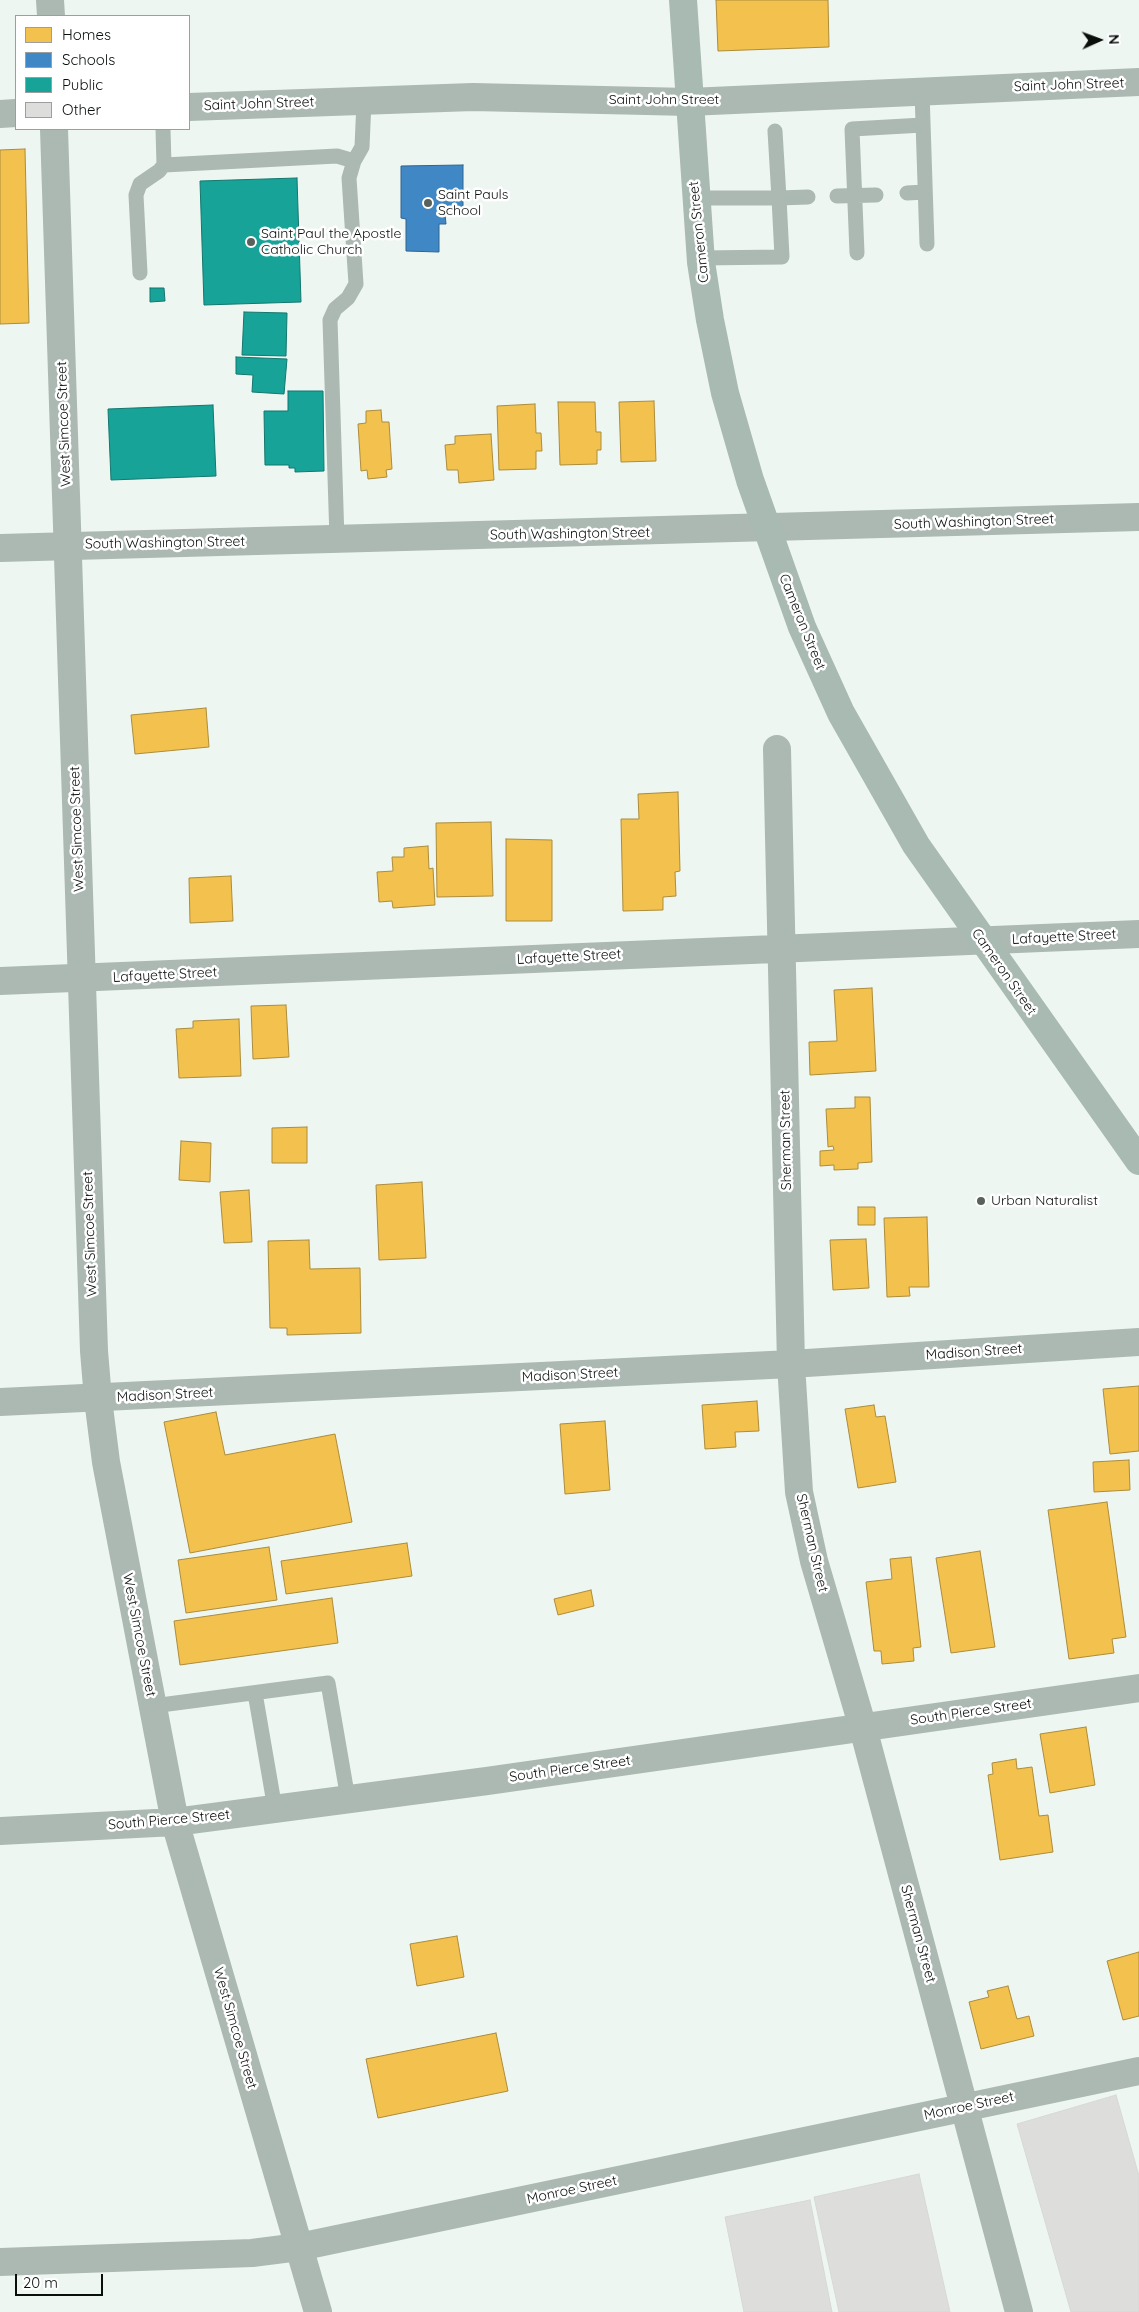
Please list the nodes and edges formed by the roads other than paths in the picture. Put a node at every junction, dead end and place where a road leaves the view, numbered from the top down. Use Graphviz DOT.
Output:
graph roads {
  1 [pos="50,0"];
  2 [pos="683,0"];
  3 [pos="51,15"];
  4 [pos="1139,82"];
  5 [pos="922,92"];
  6 [pos="364,100"];
  7 [pos="690,102"];
  8 [pos="190,107"];
  9 [pos="15,113"];
  10 [pos="0,114"];
  11 [pos="923,125"];
  12 [pos="54,130"];
  13 [pos="163,130"];
  14 [pos="775,131"];
  15 [pos="354,161"];
  16 [pos="164,164"];
  17 [pos="925,192"];
  18 [pos="907,193"];
  19 [pos="876,194"];
  20 [pos="855,195"];
  21 [pos="837,196"];
  22 [pos="808,197"];
  23 [pos="696,198"];
  24 [pos="779,198"];
  25 [pos="927,244"];
  26 [pos="857,253"];
  27 [pos="701,258"];
  28 [pos="140,273"];
  29 [pos="1139,517"];
  30 [pos="767,529"];
  31 [pos="337,539"];
  32 [pos="68,545"];
  33 [pos="0,548"];
  34 [pos="777,749"];
  35 [pos="1139,934"];
  36 [pos="982,941"];
  37 [pos="782,947"];
  38 [pos="82,978"];
  39 [pos="0,981"];
  40 [pos="1139,1161"];
  41 [pos="1139,1342"];
  42 [pos="791,1364"];
  43 [pos="98,1399"];
  44 [pos="0,1402"];
  45 [pos="1139,1688"];
  46 [pos="255,1693"];
  47 [pos="153,1706"];
  48 [pos="863,1728"];
  49 [pos="348,1799"];
  50 [pos="274,1809"];
  51 [pos="175,1822"];
  52 [pos="0,1831"];
  53 [pos="1139,2071"];
  54 [pos="965,2107"];
  55 [pos="299,2247"];
  56 [pos="0,2262"];
  57 [pos="318,2312"];
  58 [pos="1019,2312"];
  1 -- 3 [label="street"];
  2 -- 7 [label="main road, Cameron Street"];
  4 -- 5 [label="street, Saint John Street"];
  5 -- 7 [label="street, Saint John Street"];
  5 -- 11 [label="lane"];
  6 -- 7 [label="street, Saint John Street"];
  6 -- 8 [label="street, Saint John Street"];
  6 -- 15 [label="lane"];
  7 -- 23 [label="main road, Cameron Street"];
  9 -- 10 [label="street"];
  11 -- 17 [label="lane"];
  11 -- 20 [label="lane"];
  12 -- 32 [label="street, West Simcoe Street"];
  13 -- 16 [label="lane"];
  14 -- 24 [label="lane"];
  15 -- 16 [label="lane"];
  15 -- 31 [label="lane"];
  16 -- 28 [label="lane"];
  17 -- 18 [label="lane"];
  17 -- 25 [label="lane"];
  19 -- 20 [label="lane"];
  20 -- 21 [label="lane"];
  20 -- 26 [label="lane"];
  22 -- 24 [label="lane"];
  23 -- 24 [label="lane"];
  23 -- 27 [label="main road, Cameron Street"];
  24 -- 27 [label="lane"];
  27 -- 30 [label="main road, Cameron Street"];
  29 -- 30 [label="street, South Washington Street"];
  30 -- 31 [label="street, South Washington Street"];
  30 -- 36 [label="main road, Cameron Street"];
  31 -- 32 [label="street, South Washington Street"];
  32 -- 33 [label="street, South Washington Street"];
  32 -- 38 [label="street, West Simcoe Street"];
  34 -- 37 [label="street, Sherman Street"];
  35 -- 36 [label="street, Lafayette Street"];
  36 -- 37 [label="street, Lafayette Street"];
  36 -- 40 [label="main road, Cameron Street"];
  37 -- 38 [label="street, Lafayette Street"];
  37 -- 42 [label="street, Sherman Street"];
  38 -- 39 [label="street, Lafayette Street"];
  38 -- 43 [label="street, West Simcoe Street"];
  41 -- 42 [label="street, Madison Street"];
  42 -- 43 [label="street, Madison Street"];
  42 -- 48 [label="street, Sherman Street"];
  43 -- 44 [label="street, Madison Street"];
  43 -- 47 [label="street, West Simcoe Street"];
  45 -- 48 [label="street, South Pierce Street"];
  46 -- 47 [label="lane"];
  46 -- 49 [label="lane"];
  46 -- 50 [label="lane"];
  47 -- 51 [label="street, West Simcoe Street"];
  48 -- 49 [label="street, South Pierce Street"];
  48 -- 54 [label="street, Sherman Street"];
  49 -- 50 [label="street, South Pierce Street"];
  50 -- 51 [label="street, South Pierce Street"];
  51 -- 52 [label="street, South Pierce Street"];
  51 -- 55 [label="street, West Simcoe Street"];
  53 -- 54 [label="street, Monroe Street"];
  54 -- 55 [label="street, Monroe Street"];
  54 -- 58 [label="street, Sherman Street"];
  55 -- 56 [label="street, Monroe Street"];
  55 -- 57 [label="street, West Simcoe Street"];
}
